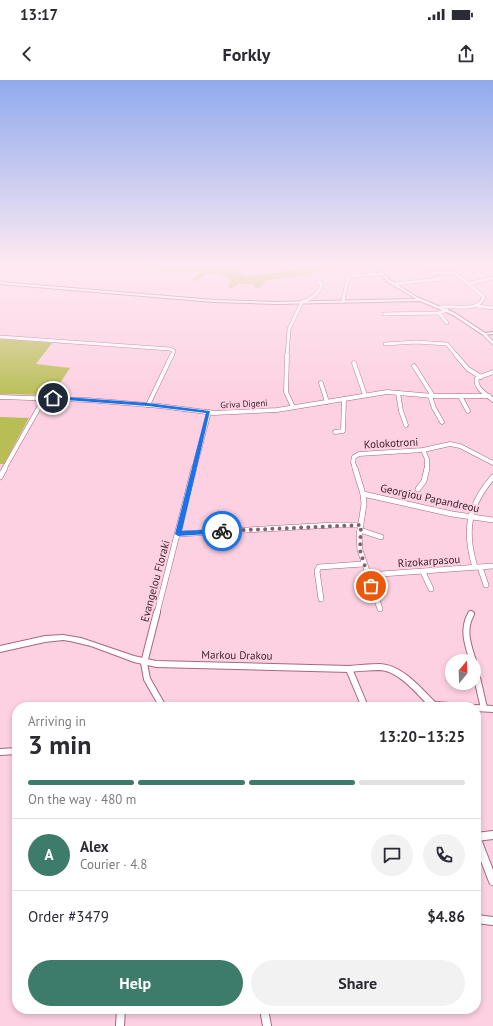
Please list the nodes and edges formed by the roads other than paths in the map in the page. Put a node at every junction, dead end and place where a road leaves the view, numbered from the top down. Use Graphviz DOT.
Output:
graph roads {
  1 [pos="298,310"];
  2 [pos="447,310"];
  3 [pos="439,313"];
  4 [pos="384,314"];
  5 [pos="447,323"];
  6 [pos="493,333"];
  7 [pos="484,334"];
  8 [pos="0,337"];
  9 [pos="493,343"];
  10 [pos="385,344"];
  11 [pos="354,363"];
  12 [pos="414,366"];
  13 [pos="493,372"];
  14 [pos="481,377"];
  15 [pos="321,383"];
  16 [pos="398,393"];
  17 [pos="365,395"];
  18 [pos="431,396"];
  19 [pos="460,396"];
  20 [pos="489,396"];
  21 [pos="0,397"];
  22 [pos="45,397"];
  23 [pos="344,399"];
  24 [pos="493,400"];
  25 [pos="327,402"];
  26 [pos="148,405"];
  27 [pos="293,407"];
  28 [pos="468,411"];
  29 [pos="209,412"];
  30 [pos="442,422"];
  31 [pos="406,425"];
  32 [pos="335,432"];
  33 [pos="423,450"];
  34 [pos="493,463"];
  35 [pos="0,477"];
  36 [pos="493,477"];
  37 [pos="418,489"];
  38 [pos="363,494"];
  39 [pos="470,517"];
  40 [pos="493,520"];
  41 [pos="360,528"];
  42 [pos="178,534"];
  43 [pos="381,537"];
  44 [pos="363,564"];
  45 [pos="493,566"];
  46 [pos="477,567"];
  47 [pos="423,572"];
  48 [pos="367,574"];
  49 [pos="486,585"];
  50 [pos="431,589"];
  51 [pos="321,599"];
  52 [pos="380,609"];
  53 [pos="471,614"];
  54 [pos="0,649"];
  55 [pos="471,654"];
  56 [pos="144,663"];
  57 [pos="348,669"];
  58 [pos="480,690"];
  59 [pos="160,702"];
  60 [pos="363,702"];
  61 [pos="430,702"];
  62 [pos="484,708"];
  63 [pos="493,709"];
  64 [pos="12,751"];
  65 [pos="0,752"];
  66 [pos="493,835"];
  67 [pos="481,836"];
  68 [pos="481,850"];
  69 [pos="493,881"];
  70 [pos="481,920"];
  71 [pos="493,921"];
  72 [pos="120,1014"];
  73 [pos="265,1014"];
  74 [pos="120,1026"];
  75 [pos="267,1026"];
  1 -- 27 [label="street"];
  2 -- 3 [label="street"];
  2 -- 7 [label="street"];
  3 -- 4 [label="street"];
  3 -- 5 [label="street"];
  6 -- 7 [label="street"];
  7 -- 9 [label="street"];
  8 -- 26 [label="street"];
  10 -- 14 [label="street"];
  11 -- 17 [label="street"];
  12 -- 18 [label="street"];
  13 -- 14 [label="street"];
  14 -- 20 [label="street"];
  15 -- 25 [label="street"];
  16 -- 17 [label="street, Griva Digeni"];
  16 -- 18 [label="street, Griva Digeni"];
  16 -- 31 [label="street"];
  17 -- 23 [label="street, Griva Digeni"];
  18 -- 19 [label="street, Griva Digeni"];
  18 -- 30 [label="street"];
  19 -- 20 [label="street, Griva Digeni"];
  19 -- 28 [label="street"];
  20 -- 24 [label="street"];
  21 -- 22 [label="street, Griva Digeni"];
  22 -- 26 [label="street, Griva Digeni"];
  22 -- 35 [label="street"];
  23 -- 25 [label="street, Griva Digeni"];
  23 -- 32 [label="street"];
  25 -- 27 [label="street, Griva Digeni"];
  26 -- 29 [label="street, Griva Digeni"];
  27 -- 29 [label="street, Griva Digeni"];
  29 -- 42 [label="street, Evangelou Floraki"];
  33 -- 34 [label="street, Kolokotroni"];
  33 -- 37 [label="street"];
  33 -- 38 [label="street, Kolokotroni"];
  36 -- 39 [label="street"];
  38 -- 39 [label="street, Georgiou Papandreou"];
  38 -- 41 [label="street"];
  39 -- 40 [label="street, Georgiou Papandreou"];
  39 -- 46 [label="street"];
  41 -- 42 [label="street"];
  41 -- 43 [label="street"];
  41 -- 44 [label="street"];
  42 -- 56 [label="street, Evangelou Floraki"];
  44 -- 48 [label="street"];
  44 -- 51 [label="street"];
  45 -- 46 [label="street, Rizokarpasou"];
  46 -- 47 [label="street, Rizokarpasou"];
  46 -- 49 [label="street"];
  47 -- 48 [label="street, Rizokarpasou"];
  47 -- 50 [label="street"];
  48 -- 52 [label="street"];
  53 -- 55 [label="street"];
  54 -- 56 [label="street, Markou Drakou"];
  56 -- 57 [label="street, Markou Drakou"];
  56 -- 59 [label="street"];
  57 -- 60 [label="street"];
  57 -- 61 [label="street, Markou Drakou"];
  58 -- 62 [label="street"];
  62 -- 63 [label="street"];
  64 -- 65 [label="street"];
  66 -- 67 [label="street"];
  68 -- 69 [label="street"];
  70 -- 71 [label="street"];
  72 -- 74 [label="street"];
  73 -- 75 [label="street"];
}
